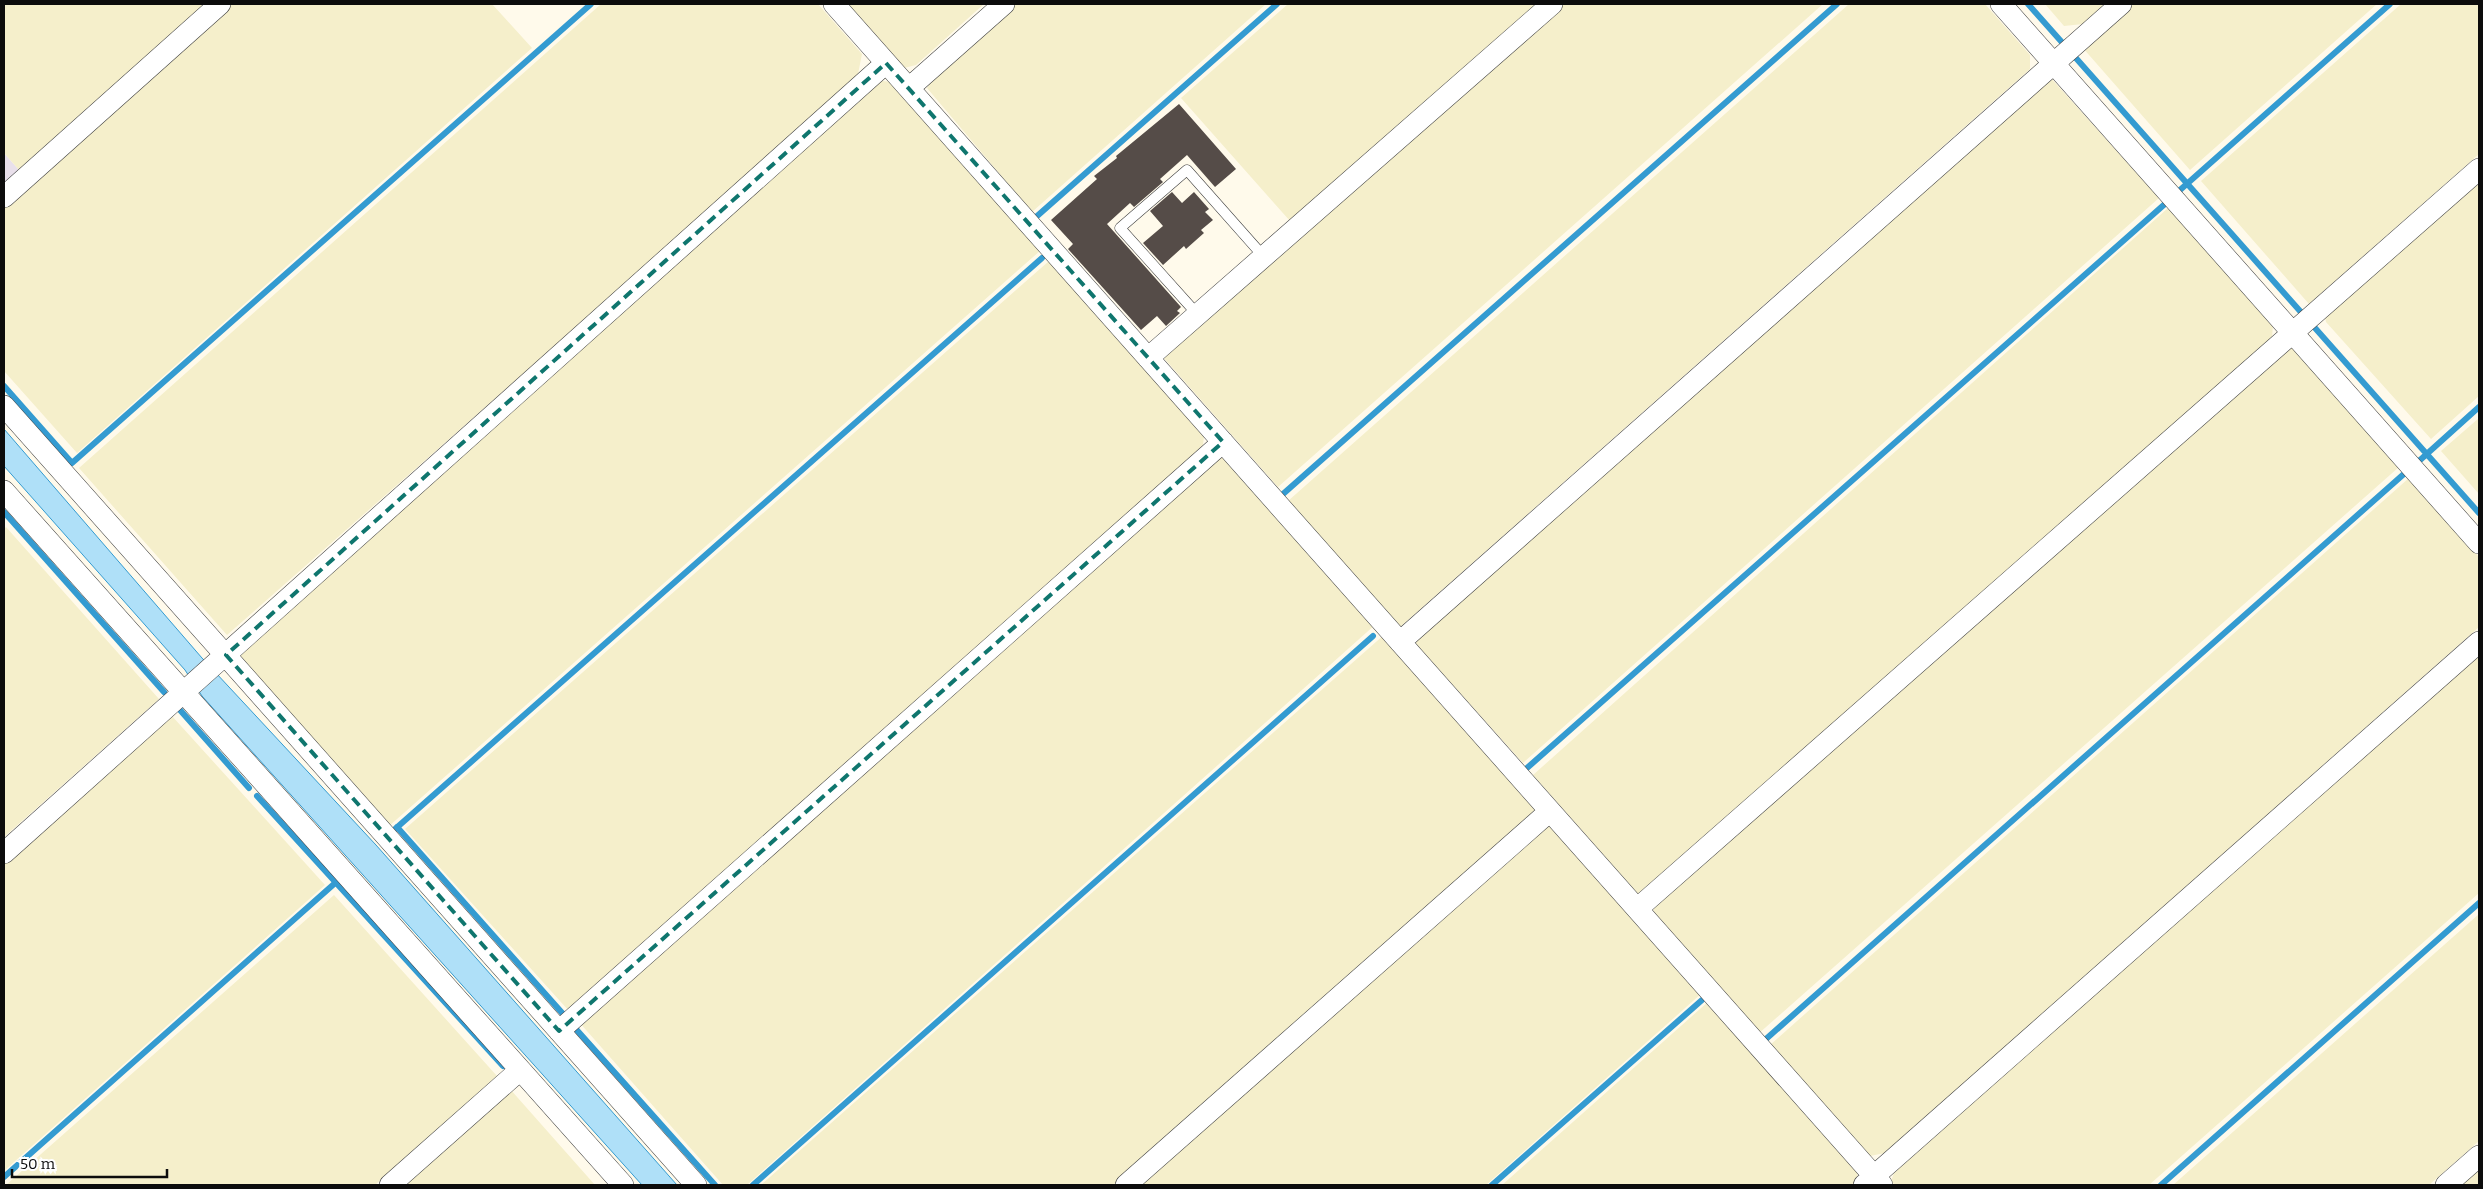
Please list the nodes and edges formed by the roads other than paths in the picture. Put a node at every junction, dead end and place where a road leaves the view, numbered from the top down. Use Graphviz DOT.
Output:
graph roads {
  1 [pos="220,4"];
  2 [pos="834,4"];
  3 [pos="1004,4"];
  4 [pos="1552,4"];
  5 [pos="2001,4"];
  6 [pos="2122,4"];
  7 [pos="2064,55"];
  8 [pos="886,63"];
  9 [pos="908,88"];
  10 [pos="2479,169"];
  11 [pos="4,197"];
  12 [pos="1264,257"];
  13 [pos="1198,315"];
  14 [pos="2303,324"];
  15 [pos="1148,358"];
  16 [pos="4,406"];
  17 [pos="1223,442"];
  18 [pos="4,491"];
  19 [pos="2479,543"];
  20 [pos="1400,642"];
  21 [pos="2479,642"];
  22 [pos="221,660"];
  23 [pos="186,692"];
  24 [pos="1550,811"];
  25 [pos="4,853"];
  26 [pos="1637,909"];
  27 [pos="559,1031"];
  28 [pos="520,1070"];
  29 [pos="2479,1156"];
  30 [pos="1873,1182"];
  31 [pos="390,1185"];
  32 [pos="623,1185"];
  33 [pos="696,1185"];
  34 [pos="1126,1185"];
  35 [pos="2446,1185"];
  1 -- 11 [label="street"];
  2 -- 8 [label="street"];
  3 -- 9 [label="street"];
  4 -- 12 [label="street"];
  5 -- 7 [label="street"];
  6 -- 7 [label="street"];
  7 -- 14 [label="street"];
  7 -- 20 [label="street"];
  8 -- 9 [label="street"];
  8 -- 22 [label="street"];
  9 -- 15 [label="street"];
  10 -- 14 [label="street"];
  12 -- 13 [label="street"];
  12 -- 13 [label="lane"];
  13 -- 15 [label="street"];
  14 -- 19 [label="street"];
  14 -- 26 [label="street"];
  15 -- 17 [label="street"];
  16 -- 22 [label="street"];
  17 -- 20 [label="street"];
  17 -- 27 [label="street"];
  18 -- 23 [label="street"];
  20 -- 24 [label="street"];
  21 -- 30 [label="street"];
  22 -- 23 [label="street"];
  22 -- 27 [label="street"];
  23 -- 25 [label="street"];
  23 -- 28 [label="street"];
  24 -- 26 [label="street"];
  24 -- 34 [label="street"];
  26 -- 30 [label="street"];
  27 -- 33 [label="street"];
  28 -- 31 [label="street"];
  28 -- 32 [label="street"];
  29 -- 35 [label="street"];
}
